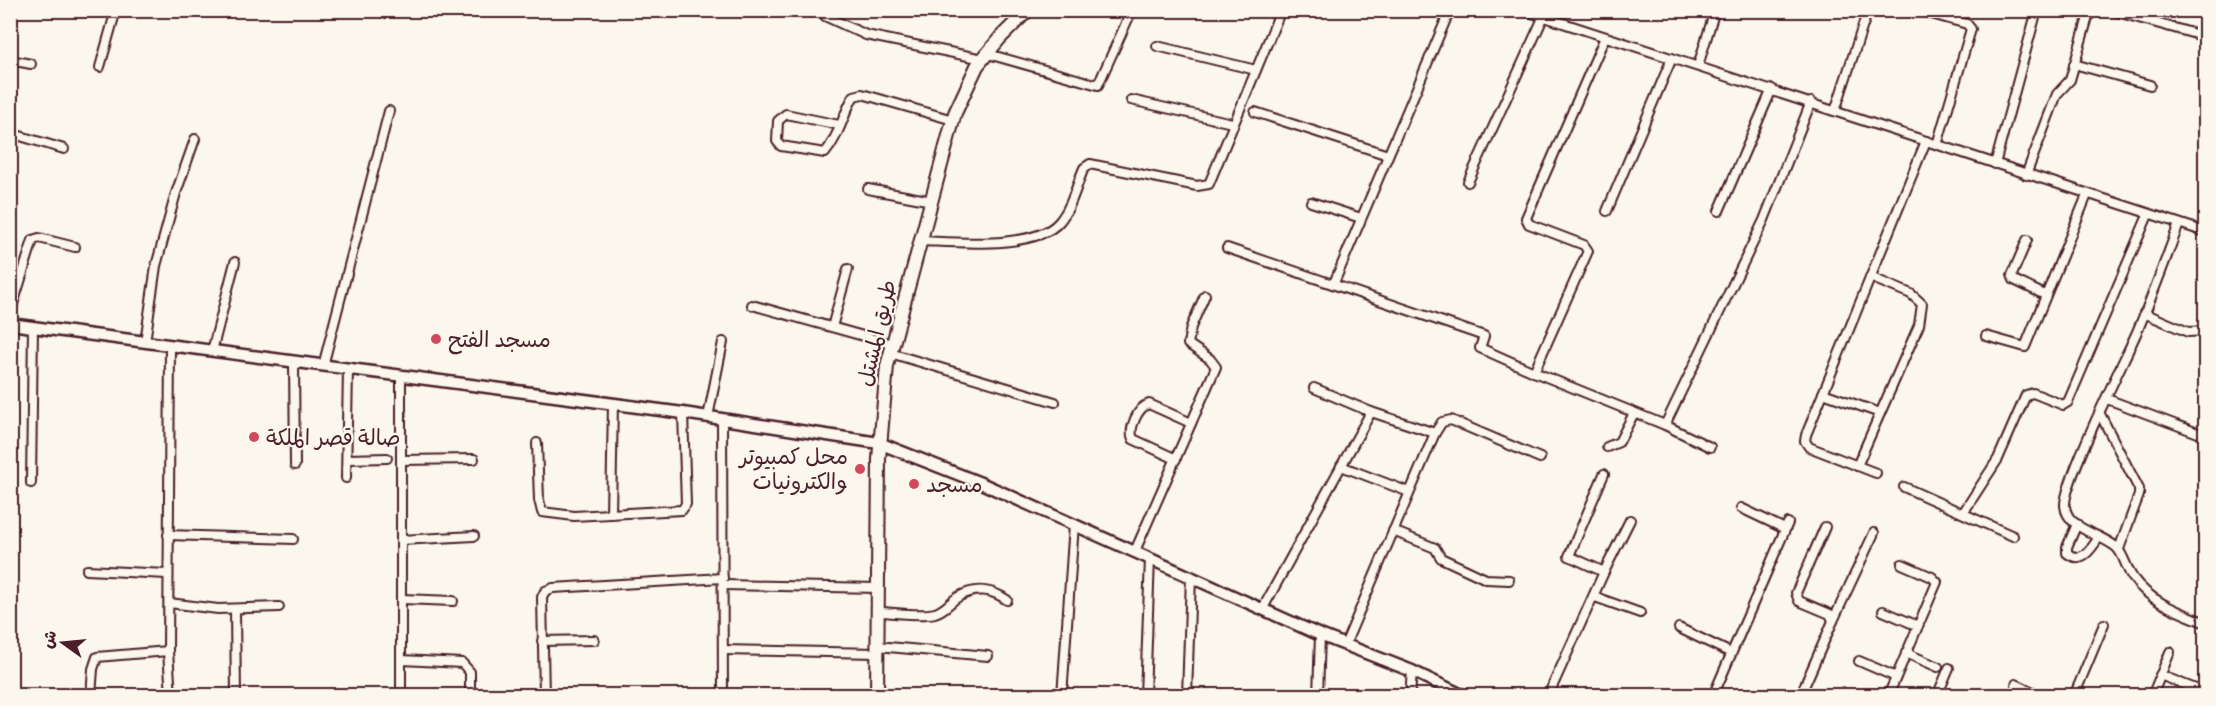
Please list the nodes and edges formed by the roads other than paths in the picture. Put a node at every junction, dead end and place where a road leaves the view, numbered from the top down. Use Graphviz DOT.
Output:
graph roads {
  1 [pos="116,10"];
  2 [pos="1028,10"];
  3 [pos="1132,10"];
  4 [pos="1281,10"];
  5 [pos="1450,10"];
  6 [pos="1522,10"];
  7 [pos="1716,10"];
  8 [pos="1868,10"];
  9 [pos="1917,10"];
  10 [pos="2037,10"];
  11 [pos="2090,10"];
  12 [pos="2110,10"];
  13 [pos="825,16"];
  14 [pos="1543,18"];
  15 [pos="1605,37"];
  16 [pos="2205,37"];
  17 [pos="1157,46"];
  18 [pos="985,56"];
  19 [pos="1672,58"];
  20 [pos="10,60"];
  21 [pos="31,64"];
  22 [pos="2074,64"];
  23 [pos="1698,66"];
  24 [pos="100,67"];
  25 [pos="1256,70"];
  26 [pos="2150,86"];
  27 [pos="1772,89"];
  28 [pos="1131,100"];
  29 [pos="1811,102"];
  30 [pos="389,111"];
  31 [pos="1835,111"];
  32 [pos="1255,112"];
  33 [pos="953,120"];
  34 [pos="1232,123"];
  35 [pos="839,124"];
  36 [pos="10,133"];
  37 [pos="195,139"];
  38 [pos="1926,141"];
  39 [pos="1937,145"];
  40 [pos="64,149"];
  41 [pos="1388,155"];
  42 [pos="1995,164"];
  43 [pos="2026,175"];
  44 [pos="1468,182"];
  45 [pos="868,189"];
  46 [pos="2087,195"];
  47 [pos="932,201"];
  48 [pos="1311,202"];
  49 [pos="1719,211"];
  50 [pos="1607,212"];
  51 [pos="2148,215"];
  52 [pos="1361,219"];
  53 [pos="2179,224"];
  54 [pos="2205,232"];
  55 [pos="2027,240"];
  56 [pos="921,241"];
  57 [pos="75,247"];
  58 [pos="1227,248"];
  59 [pos="235,262"];
  60 [pos="848,269"];
  61 [pos="1869,277"];
  62 [pos="1334,283"];
  63 [pos="1205,295"];
  64 [pos="2045,295"];
  65 [pos="752,305"];
  66 [pos="2144,313"];
  67 [pos="10,314"];
  68 [pos="10,324"];
  69 [pos="33,327"];
  70 [pos="832,327"];
  71 [pos="2205,331"];
  72 [pos="1986,336"];
  73 [pos="145,342"];
  74 [pos="723,342"];
  75 [pos="170,345"];
  76 [pos="891,348"];
  77 [pos="212,351"];
  78 [pos="294,363"];
  79 [pos="323,366"];
  80 [pos="348,370"];
  81 [pos="1534,372"];
  82 [pos="401,376"];
  83 [pos="1314,388"];
  84 [pos="1823,393"];
  85 [pos="2107,399"];
  86 [pos="1055,402"];
  87 [pos="613,403"];
  88 [pos="1371,412"];
  89 [pos="683,413"];
  90 [pos="1634,413"];
  91 [pos="1880,413"];
  92 [pos="2100,414"];
  93 [pos="708,417"];
  94 [pos="722,419"];
  95 [pos="1191,423"];
  96 [pos="1665,425"];
  97 [pos="1435,433"];
  98 [pos="2205,436"];
  99 [pos="537,443"];
  100 [pos="879,443"];
  101 [pos="1607,447"];
  102 [pos="1710,447"];
  103 [pos="387,458"];
  104 [pos="1540,458"];
  105 [pos="347,459"];
  106 [pos="474,459"];
  107 [pos="1176,459"];
  108 [pos="401,460"];
  109 [pos="295,465"];
  110 [pos="1857,465"];
  111 [pos="1341,466"];
  112 [pos="1876,473"];
  113 [pos="1604,474"];
  114 [pos="346,478"];
  115 [pos="32,483"];
  116 [pos="1904,487"];
  117 [pos="1409,492"];
  118 [pos="1741,508"];
  119 [pos="1963,513"];
  120 [pos="611,514"];
  121 [pos="1630,520"];
  122 [pos="1074,524"];
  123 [pos="2077,524"];
  124 [pos="1825,527"];
  125 [pos="1393,531"];
  126 [pos="1874,533"];
  127 [pos="168,535"];
  128 [pos="474,536"];
  129 [pos="2013,536"];
  130 [pos="2099,537"];
  131 [pos="293,539"];
  132 [pos="401,540"];
  133 [pos="2119,549"];
  134 [pos="1135,551"];
  135 [pos="1150,558"];
  136 [pos="1902,564"];
  137 [pos="87,570"];
  138 [pos="1604,572"];
  139 [pos="167,574"];
  140 [pos="1191,576"];
  141 [pos="1509,580"];
  142 [pos="723,582"];
  143 [pos="878,588"];
  144 [pos="1595,597"];
  145 [pos="402,599"];
  146 [pos="1007,600"];
  147 [pos="453,601"];
  148 [pos="169,603"];
  149 [pos="279,607"];
  150 [pos="1263,608"];
  151 [pos="236,610"];
  152 [pos="1883,611"];
  153 [pos="878,612"];
  154 [pos="1640,613"];
  155 [pos="1833,621"];
  156 [pos="2205,623"];
  157 [pos="2104,624"];
  158 [pos="1918,626"];
  159 [pos="1679,628"];
  160 [pos="1320,635"];
  161 [pos="594,640"];
  162 [pos="542,641"];
  163 [pos="1345,645"];
  164 [pos="723,650"];
  165 [pos="877,650"];
  166 [pos="168,651"];
  167 [pos="1731,652"];
  168 [pos="2170,652"];
  169 [pos="1906,653"];
  170 [pos="988,656"];
  171 [pos="402,660"];
  172 [pos="1859,661"];
  173 [pos="1938,667"];
  174 [pos="1949,668"];
  175 [pos="1412,671"];
  176 [pos="2160,675"];
  177 [pos="1896,677"];
  178 [pos="2016,684"];
  179 [pos="2205,693"];
  180 [pos="91,696"];
  181 [pos="171,696"];
  182 [pos="236,696"];
  183 [pos="401,696"];
  184 [pos="470,696"];
  185 [pos="544,696"];
  186 [pos="723,696"];
  187 [pos="877,696"];
  188 [pos="1062,696"];
  189 [pos="1145,696"];
  190 [pos="1186,696"];
  191 [pos="1318,696"];
  192 [pos="1410,696"];
  193 [pos="1464,696"];
  194 [pos="1548,696"];
  195 [pos="1713,696"];
  196 [pos="1800,696"];
  197 [pos="1888,696"];
  198 [pos="1937,696"];
  199 [pos="2041,696"];
  200 [pos="2074,696"];
  201 [pos="2151,696"];
  1 -- 24 [label="street"];
  2 -- 18 [label="main road, طريق المشتل"];
  3 -- 18 [label="street"];
  4 -- 25 [label="street"];
  5 -- 41 [label="street"];
  6 -- 14 [label="street"];
  7 -- 23 [label="street"];
  8 -- 31 [label="street"];
  9 -- 39 [label="street"];
  10 -- 42 [label="street"];
  11 -- 22 [label="street"];
  12 -- 16 [label="street"];
  13 -- 18 [label="street"];
  14 -- 15 [label="street"];
  14 -- 44 [label="street"];
  15 -- 19 [label="street"];
  15 -- 81 [label="street"];
  17 -- 25 [label="street"];
  18 -- 33 [label="main road, طريق المشتل"];
  19 -- 23 [label="street"];
  19 -- 50 [label="street"];
  20 -- 21 [label="street"];
  22 -- 26 [label="street"];
  22 -- 43 [label="street"];
  23 -- 27 [label="street"];
  25 -- 34 [label="street"];
  27 -- 29 [label="street"];
  27 -- 49 [label="street"];
  28 -- 34 [label="street"];
  29 -- 31 [label="street"];
  29 -- 96 [label="street"];
  30 -- 79 [label="street"];
  31 -- 38 [label="street"];
  32 -- 41 [label="street"];
  33 -- 35 [label="street"];
  33 -- 47 [label="main road, طريق المشتل"];
  34 -- 56 [label="street"];
  35 -- 35 [label="street"];
  36 -- 40 [label="street"];
  37 -- 73 [label="street"];
  38 -- 39 [label="street"];
  38 -- 61 [label="street"];
  39 -- 42 [label="street"];
  41 -- 52 [label="street"];
  42 -- 43 [label="street"];
  43 -- 46 [label="street"];
  45 -- 47 [label="street"];
  46 -- 51 [label="street"];
  46 -- 64 [label="street"];
  47 -- 56 [label="main road, طريق المشتل"];
  48 -- 52 [label="street"];
  51 -- 53 [label="street"];
  51 -- 119 [label="street"];
  52 -- 62 [label="street"];
  53 -- 54 [label="street"];
  53 -- 66 [label="street"];
  55 -- 64 [label="street"];
  56 -- 76 [label="main road, طريق المشتل"];
  57 -- 67 [label="street"];
  58 -- 62 [label="street"];
  59 -- 77 [label="street"];
  60 -- 70 [label="street"];
  61 -- 84 [label="street"];
  61 -- 91 [label="street"];
  62 -- 81 [label="street"];
  63 -- 95 [label="street"];
  64 -- 72 [label="street"];
  65 -- 70 [label="street"];
  66 -- 71 [label="street"];
  66 -- 85 [label="street"];
  68 -- 69 [label="main road"];
  69 -- 73 [label="main road"];
  69 -- 115 [label="street"];
  70 -- 76 [label="street"];
  73 -- 75 [label="main road"];
  74 -- 93 [label="street"];
  75 -- 77 [label="main road"];
  75 -- 127 [label="street"];
  76 -- 86 [label="street"];
  76 -- 100 [label="main road, طريق المشتل"];
  77 -- 78 [label="main road"];
  78 -- 79 [label="main road"];
  78 -- 109 [label="street"];
  79 -- 80 [label="main road"];
  80 -- 82 [label="main road"];
  80 -- 105 [label="street"];
  81 -- 90 [label="street"];
  82 -- 87 [label="main road"];
  82 -- 108 [label="street"];
  83 -- 88 [label="street"];
  84 -- 91 [label="street"];
  84 -- 110 [label="street"];
  85 -- 92 [label="street"];
  85 -- 98 [label="street"];
  87 -- 89 [label="main road"];
  87 -- 120 [label="street"];
  88 -- 97 [label="street"];
  88 -- 111 [label="street"];
  89 -- 93 [label="main road"];
  89 -- 120 [label="street"];
  90 -- 96 [label="street"];
  90 -- 101 [label="street"];
  91 -- 110 [label="street"];
  92 -- 123 [label="street"];
  92 -- 133 [label="street"];
  93 -- 94 [label="main road"];
  94 -- 100 [label="main road"];
  94 -- 142 [label="street"];
  95 -- 107 [label="street"];
  95 -- 107 [label="street"];
  96 -- 102 [label="street"];
  97 -- 104 [label="street"];
  97 -- 117 [label="street"];
  99 -- 120 [label="street"];
  100 -- 122 [label="main road"];
  100 -- 143 [label="main road, طريق المشتل"];
  103 -- 105 [label="street"];
  105 -- 114 [label="street"];
  106 -- 108 [label="street"];
  107 -- 134 [label="street"];
  108 -- 132 [label="street"];
  110 -- 112 [label="street"];
  111 -- 117 [label="street"];
  111 -- 150 [label="street"];
  113 -- 138 [label="street"];
  116 -- 119 [label="street"];
  117 -- 125 [label="street"];
  118 -- 167 [label="street"];
  119 -- 129 [label="street"];
  121 -- 138 [label="street"];
  122 -- 134 [label="main road"];
  122 -- 188 [label="street"];
  123 -- 130 [label="street"];
  123 -- 130 [label="street"];
  124 -- 155 [label="street"];
  125 -- 141 [label="street"];
  125 -- 163 [label="street"];
  126 -- 155 [label="street"];
  127 -- 131 [label="street"];
  127 -- 139 [label="street"];
  128 -- 132 [label="street"];
  130 -- 133 [label="street"];
  132 -- 145 [label="street"];
  133 -- 156 [label="street"];
  134 -- 135 [label="main road"];
  135 -- 140 [label="main road"];
  135 -- 189 [label="street"];
  136 -- 158 [label="street"];
  137 -- 139 [label="street"];
  138 -- 144 [label="street"];
  139 -- 148 [label="street"];
  140 -- 150 [label="main road"];
  140 -- 190 [label="street"];
  142 -- 143 [label="street"];
  142 -- 162 [label="street"];
  142 -- 164 [label="street"];
  143 -- 153 [label="main road, طريق المشتل"];
  144 -- 154 [label="street"];
  144 -- 194 [label="street"];
  145 -- 147 [label="street"];
  145 -- 171 [label="street"];
  146 -- 153 [label="street"];
  148 -- 151 [label="street"];
  148 -- 166 [label="street"];
  149 -- 151 [label="street"];
  150 -- 160 [label="main road"];
  151 -- 182 [label="street"];
  152 -- 158 [label="street"];
  153 -- 165 [label="main road, طريق المشتل"];
  155 -- 196 [label="street"];
  157 -- 200 [label="street"];
  158 -- 169 [label="street"];
  159 -- 167 [label="street"];
  160 -- 163 [label="main road"];
  160 -- 191 [label="street"];
  161 -- 162 [label="street"];
  162 -- 185 [label="street"];
  163 -- 175 [label="main road"];
  164 -- 165 [label="street"];
  164 -- 186 [label="street"];
  165 -- 170 [label="street"];
  165 -- 187 [label="main road, طريق المشتل"];
  166 -- 180 [label="street"];
  166 -- 181 [label="street"];
  167 -- 195 [label="street"];
  168 -- 176 [label="street"];
  169 -- 173 [label="street"];
  169 -- 177 [label="street"];
  171 -- 183 [label="street"];
  171 -- 184 [label="street"];
  172 -- 177 [label="street"];
  174 -- 198 [label="street"];
  175 -- 192 [label="street"];
  175 -- 193 [label="main road"];
  176 -- 179 [label="street"];
  176 -- 201 [label="street"];
  177 -- 197 [label="street"];
  178 -- 199 [label="street"];
}
